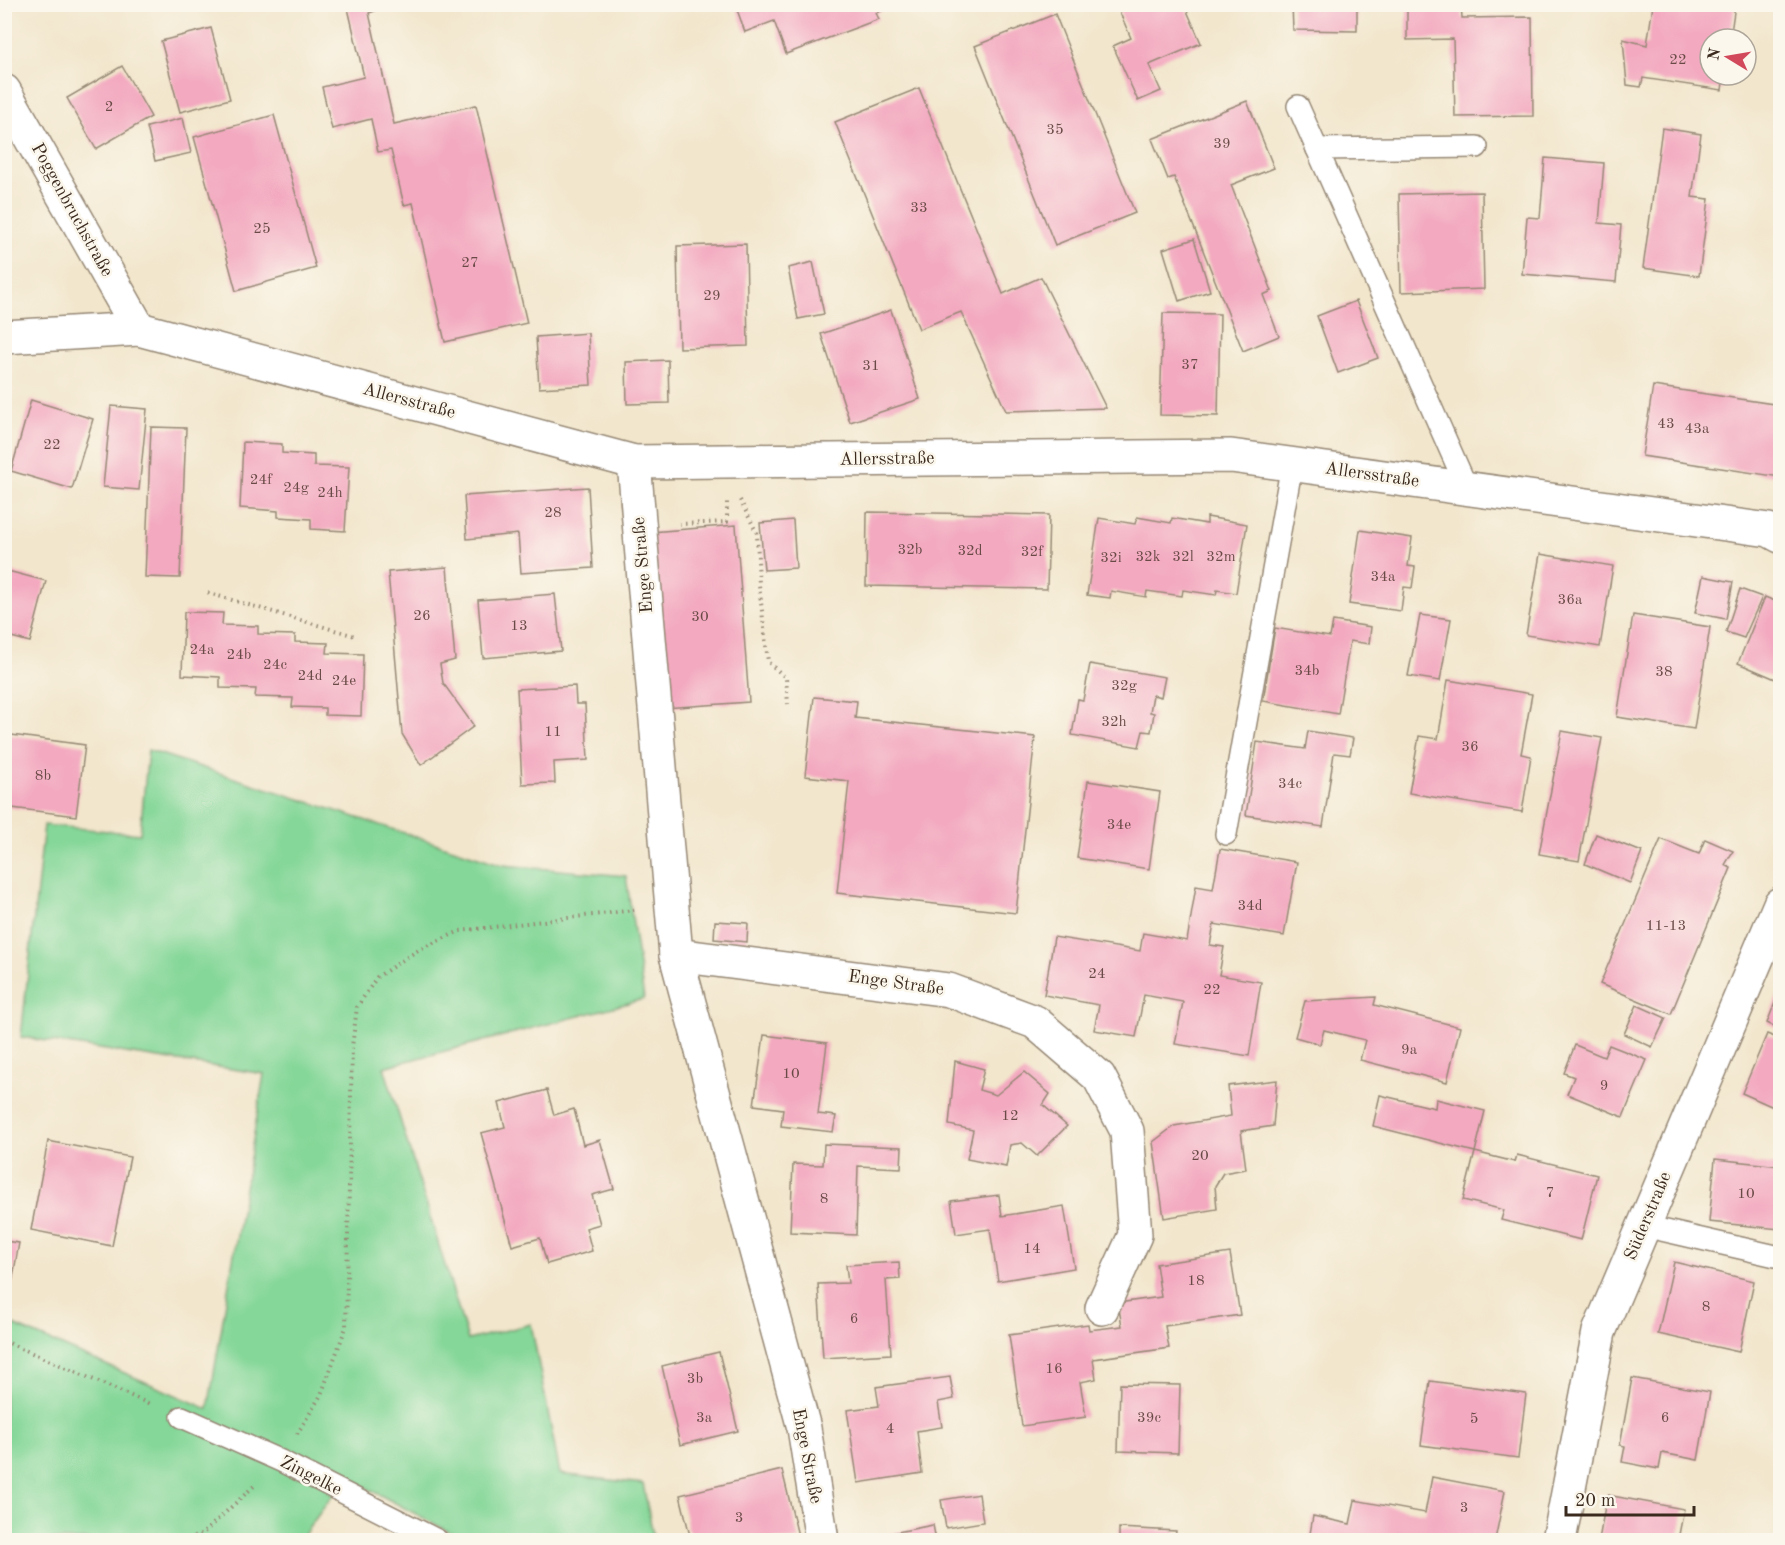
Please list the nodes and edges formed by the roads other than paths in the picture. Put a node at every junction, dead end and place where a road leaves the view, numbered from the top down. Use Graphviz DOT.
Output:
graph roads {
  1 [pos="4,91"];
  2 [pos="1298,106"];
  3 [pos="1477,147"];
  4 [pos="1317,149"];
  5 [pos="140,329"];
  6 [pos="4,337"];
  7 [pos="634,462"];
  8 [pos="1292,464"];
  9 [pos="1467,488"];
  10 [pos="1780,536"];
  11 [pos="1226,834"];
  12 [pos="1780,904"];
  13 [pos="676,955"];
  14 [pos="1644,1226"];
  15 [pos="1780,1257"];
  16 [pos="1102,1308"];
  17 [pos="182,1417"];
  18 [pos="437,1540"];
  19 [pos="822,1540"];
  20 [pos="1559,1540"];
  1 -- 5 [label="street, Poggenbruchstraße"];
  2 -- 4 [label="lane"];
  3 -- 4 [label="lane"];
  4 -- 9 [label="lane"];
  5 -- 6 [label="street, Allersstraße"];
  5 -- 7 [label="street, Allersstraße"];
  7 -- 8 [label="street, Allersstraße"];
  7 -- 13 [label="street, Enge Straße"];
  8 -- 9 [label="street, Allersstraße"];
  8 -- 11 [label="lane"];
  9 -- 10 [label="street, Allersstraße"];
  12 -- 14 [label="street, Süderstraße"];
  13 -- 16 [label="street, Enge Straße"];
  13 -- 19 [label="street, Enge Straße"];
  14 -- 15 [label="lane"];
  14 -- 20 [label="street, Süderstraße"];
  17 -- 18 [label="lane, Zingelke"];
}
